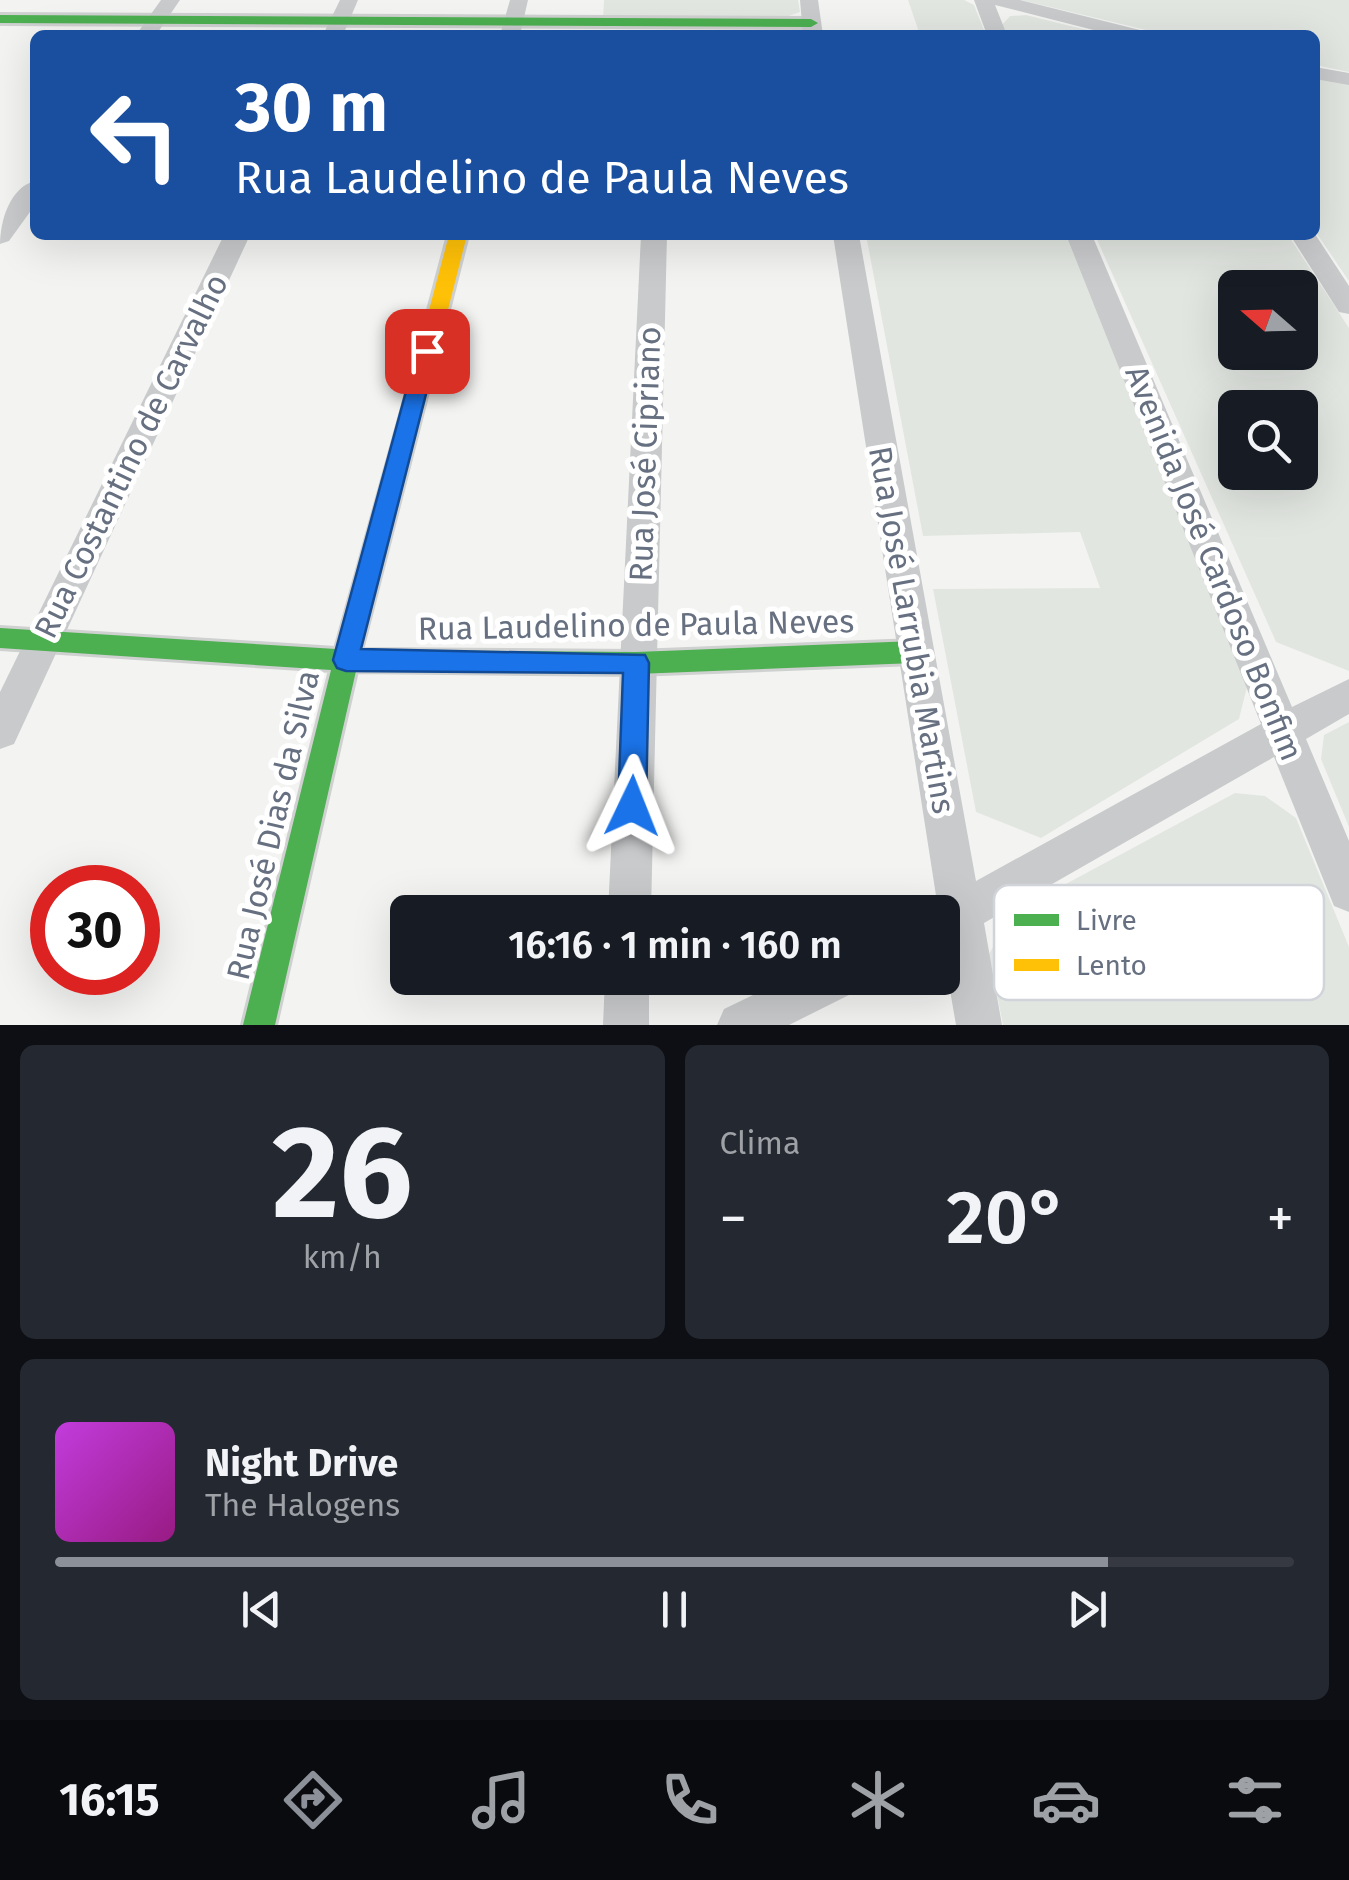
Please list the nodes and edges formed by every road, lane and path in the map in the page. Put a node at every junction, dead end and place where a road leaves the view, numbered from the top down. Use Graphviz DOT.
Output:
graph roads {
  1 [pos="519,0"];
  2 [pos="983,0"];
  3 [pos="997,0"];
  4 [pos="158,18"];
  5 [pos="341,18"];
  6 [pos="0,19"];
  7 [pos="811,19"];
  8 [pos="512,29"];
  9 [pos="662,30"];
  10 [pos="995,30"];
  11 [pos="1116,30"];
  12 [pos="1320,74"];
  13 [pos="1349,79"];
  14 [pos="30,195"];
  15 [pos="0,236"];
  16 [pos="235,240"];
  17 [pos="457,240"];
  18 [pos="654,240"];
  19 [pos="847,240"];
  20 [pos="1081,240"];
  21 [pos="1306,240"];
  22 [pos="1349,306"];
  23 [pos="0,638"];
  24 [pos="44,639"];
  25 [pos="915,652"];
  26 [pos="346,660"];
  27 [pos="636,663"];
  28 [pos="1349,695"];
  29 [pos="1282,731"];
  30 [pos="0,732"];
  31 [pos="1012,885"];
  32 [pos="1349,891"];
  33 [pos="629,895"];
  34 [pos="949,895"];
  35 [pos="994,895"];
  36 [pos="960,914"];
  37 [pos="960,950"];
  38 [pos="627,995"];
  39 [pos="800,995"];
  40 [pos="259,1025"];
  41 [pos="626,1025"];
  42 [pos="740,1025"];
  43 [pos="979,1025"];
  1 -- 8 [label="street"];
  2 -- 10 [label="street"];
  3 -- 11 [label="street"];
  4 -- 5 [label="street"];
  4 -- 6 [label="street"];
  5 -- 8 [label="street"];
  7 -- 9 [label="street"];
  8 -- 9 [label="street"];
  12 -- 13 [label="street"];
  14 -- 15 [label="street"];
  16 -- 24 [label="street, Rua Costantino de Carvalho"];
  17 -- 26 [label="street, Rua José Dias da Silva"];
  18 -- 27 [label="street, Rua José Cipriano"];
  19 -- 25 [label="street, Rua José Larrubia Martins"];
  20 -- 29 [label="street, Avenida José Cardoso Bonfim"];
  21 -- 22 [label="street"];
  23 -- 24 [label="street, Rua Laudelino de Paula Neves"];
  24 -- 26 [label="street, Rua Laudelino de Paula Neves"];
  24 -- 30 [label="street, Rua Costantino de Carvalho"];
  25 -- 27 [label="street, Rua Laudelino de Paula Neves"];
  25 -- 34 [label="street, Rua José Larrubia Martins"];
  26 -- 27 [label="street, Rua Laudelino de Paula Neves"];
  26 -- 40 [label="street, Rua José Dias da Silva"];
  27 -- 33 [label="street, Rua José Cipriano"];
  28 -- 29 [label="street"];
  29 -- 31 [label="street"];
  29 -- 32 [label="street, Avenida José Cardoso Bonfim"];
  35 -- 36 [label="street"];
  37 -- 43 [label="street, Rua José Larrubia Martins"];
  38 -- 41 [label="street"];
  39 -- 42 [label="street"];
}
